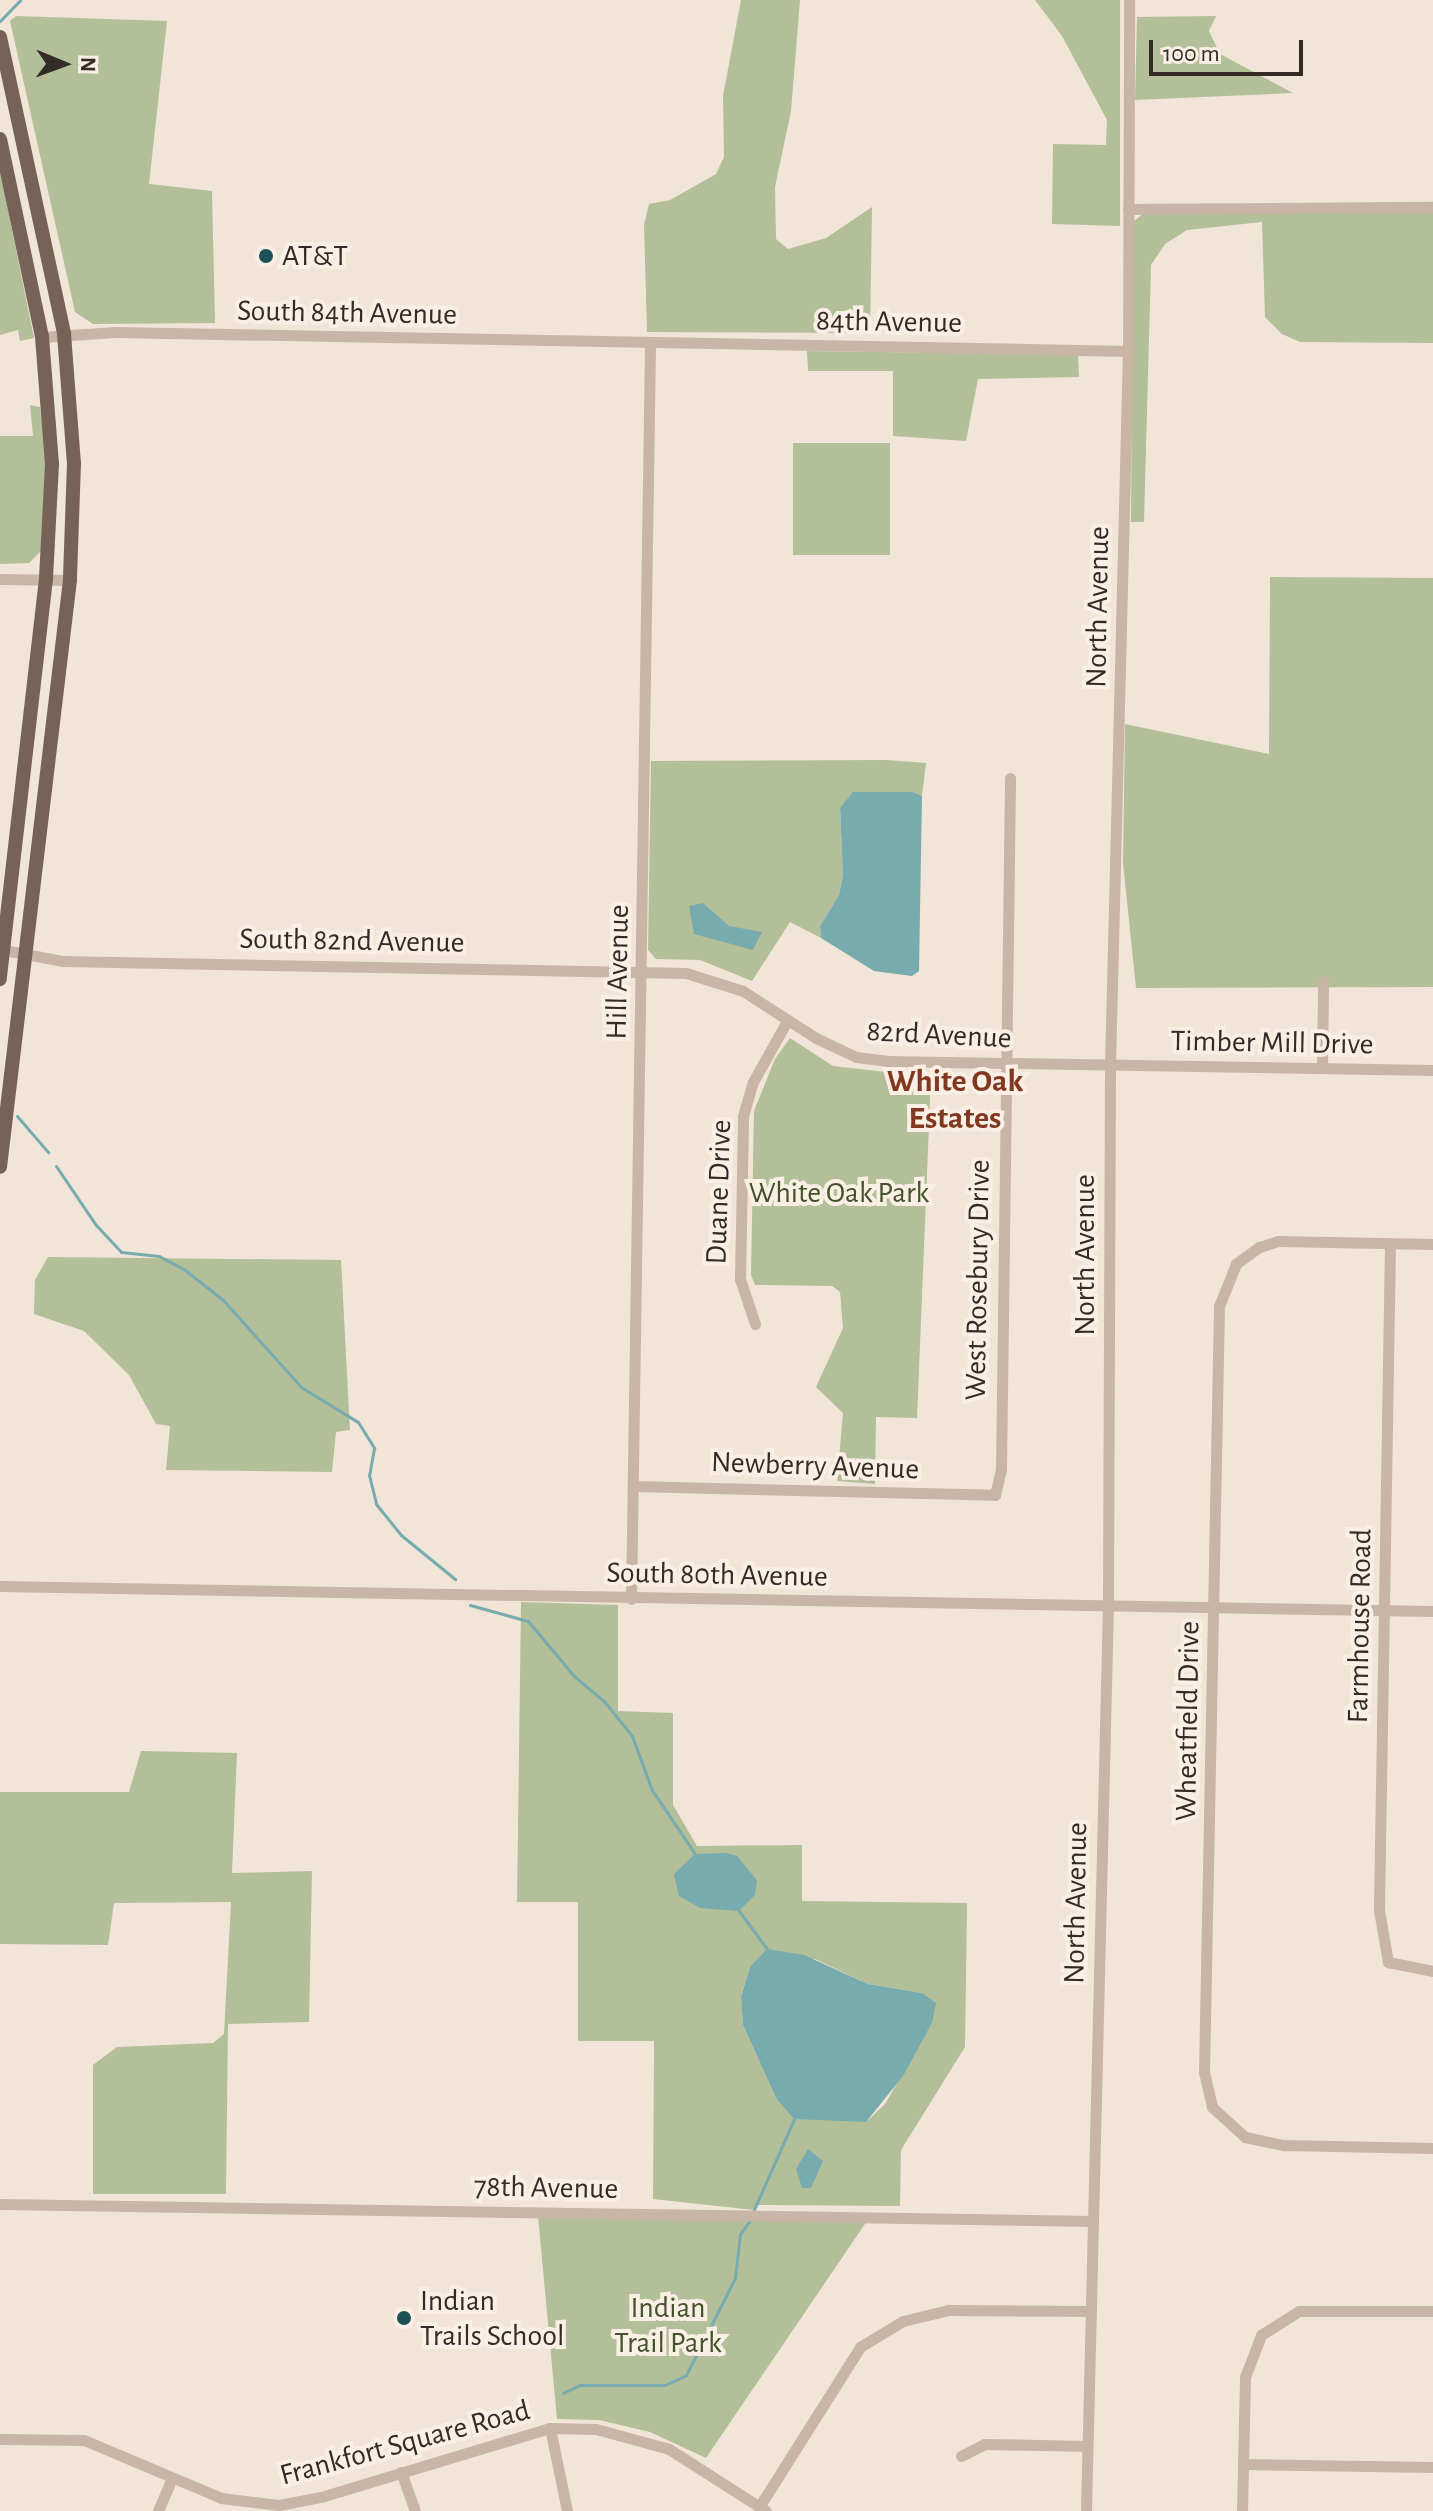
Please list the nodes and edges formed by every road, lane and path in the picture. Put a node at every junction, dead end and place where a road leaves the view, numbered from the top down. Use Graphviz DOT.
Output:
graph roads {
  1 [pos="1129,0"];
  2 [pos="0,37"];
  3 [pos="0,139"];
  4 [pos="1433,207"];
  5 [pos="1128,209"];
  6 [pos="64,334"];
  7 [pos="42,337"];
  8 [pos="650,345"];
  9 [pos="1128,351"];
  10 [pos="0,579"];
  11 [pos="46,579"];
  12 [pos="70,580"];
  13 [pos="1010,778"];
  14 [pos="4,950"];
  15 [pos="23,950"];
  16 [pos="642,970"];
  17 [pos="0,979"];
  18 [pos="1323,981"];
  19 [pos="787,1021"];
  20 [pos="1005,1062"];
  21 [pos="1110,1065"];
  22 [pos="1322,1068"];
  23 [pos="1433,1070"];
  24 [pos="5,1077"];
  25 [pos="0,1167"];
  26 [pos="1390,1244"];
  27 [pos="1433,1244"];
  28 [pos="755,1324"];
  29 [pos="633,1486"];
  30 [pos="995,1495"];
  31 [pos="0,1586"];
  32 [pos="631,1599"];
  33 [pos="1108,1605"];
  34 [pos="1215,1607"];
  35 [pos="1385,1610"];
  36 [pos="1433,1611"];
  37 [pos="1433,1971"];
  38 [pos="1433,2148"];
  39 [pos="0,2204"];
  40 [pos="1092,2221"];
  41 [pos="1090,2311"];
  42 [pos="1433,2311"];
  43 [pos="550,2428"];
  44 [pos="0,2439"];
  45 [pos="1087,2446"];
  46 [pos="961,2456"];
  47 [pos="1243,2464"];
  48 [pos="1433,2467"];
  49 [pos="401,2472"];
  50 [pos="172,2478"];
  51 [pos="279,2508"];
  52 [pos="763,2509"];
  53 [pos="158,2511"];
  54 [pos="415,2511"];
  55 [pos="567,2511"];
  56 [pos="1086,2511"];
  57 [pos="1242,2511"];
  1 -- 5 [label="street, North Avenue"];
  2 -- 6 [label="main road"];
  3 -- 7 [label="main road"];
  4 -- 5 [label="street"];
  5 -- 9 [label="street, North Avenue"];
  6 -- 7 [label="street, South 84th Avenue"];
  6 -- 8 [label="street, South 84th Avenue"];
  6 -- 12 [label="main road"];
  7 -- 11 [label="main road"];
  8 -- 9 [label="street, 84th Avenue"];
  8 -- 16 [label="street, Hill Avenue"];
  9 -- 21 [label="street, North Avenue"];
  10 -- 11 [label="street"];
  11 -- 12 [label="street"];
  11 -- 14 [label="main road"];
  12 -- 15 [label="main road"];
  13 -- 20 [label="street, West Rosebury Drive"];
  14 -- 15 [label="street, South 82nd Avenue"];
  14 -- 17 [label="main road"];
  15 -- 16 [label="street, South 82nd Avenue"];
  15 -- 24 [label="main road"];
  16 -- 19 [label="street, 82rd Avenue"];
  16 -- 29 [label="street, Hill Avenue"];
  18 -- 22 [label="street"];
  19 -- 20 [label="street, 82rd Avenue"];
  19 -- 28 [label="street, Duane Drive"];
  20 -- 21 [label="street, 82rd Avenue"];
  20 -- 30 [label="street, West Rosebury Drive"];
  21 -- 22 [label="street, Timber Mill Drive"];
  21 -- 33 [label="street, North Avenue"];
  22 -- 23 [label="street, Timber Mill Drive"];
  24 -- 25 [label="main road"];
  26 -- 27 [label="street, Wheatfield Drive"];
  26 -- 34 [label="street, Wheatfield Drive"];
  26 -- 35 [label="street, Farmhouse Road"];
  29 -- 30 [label="street, Newberry Avenue"];
  29 -- 32 [label="street, Hill Avenue"];
  31 -- 32 [label="street, South 80th Avenue"];
  32 -- 33 [label="street, South 80th Avenue"];
  33 -- 34 [label="street, South 80th Avenue"];
  33 -- 40 [label="street, North Avenue"];
  34 -- 35 [label="street, South 80th Avenue"];
  34 -- 38 [label="street, Wheatfield Drive"];
  35 -- 36 [label="street, South 80th Avenue"];
  35 -- 37 [label="street, Farmhouse Road"];
  39 -- 40 [label="street, 78th Avenue"];
  40 -- 41 [label="street, North Avenue"];
  41 -- 45 [label="street, North Avenue"];
  41 -- 52 [label="street"];
  42 -- 47 [label="street"];
  43 -- 49 [label="street, Frankfort Square Road"];
  43 -- 52 [label="street, Frankfort Square Road"];
  43 -- 55 [label="street"];
  44 -- 50 [label="street, Frankfort Square Road"];
  45 -- 46 [label="street"];
  45 -- 56 [label="street, North Avenue"];
  47 -- 48 [label="street"];
  47 -- 57 [label="street"];
  49 -- 51 [label="street, Frankfort Square Road"];
  49 -- 54 [label="street"];
  50 -- 51 [label="street, Frankfort Square Road"];
  50 -- 53 [label="street"];
}
